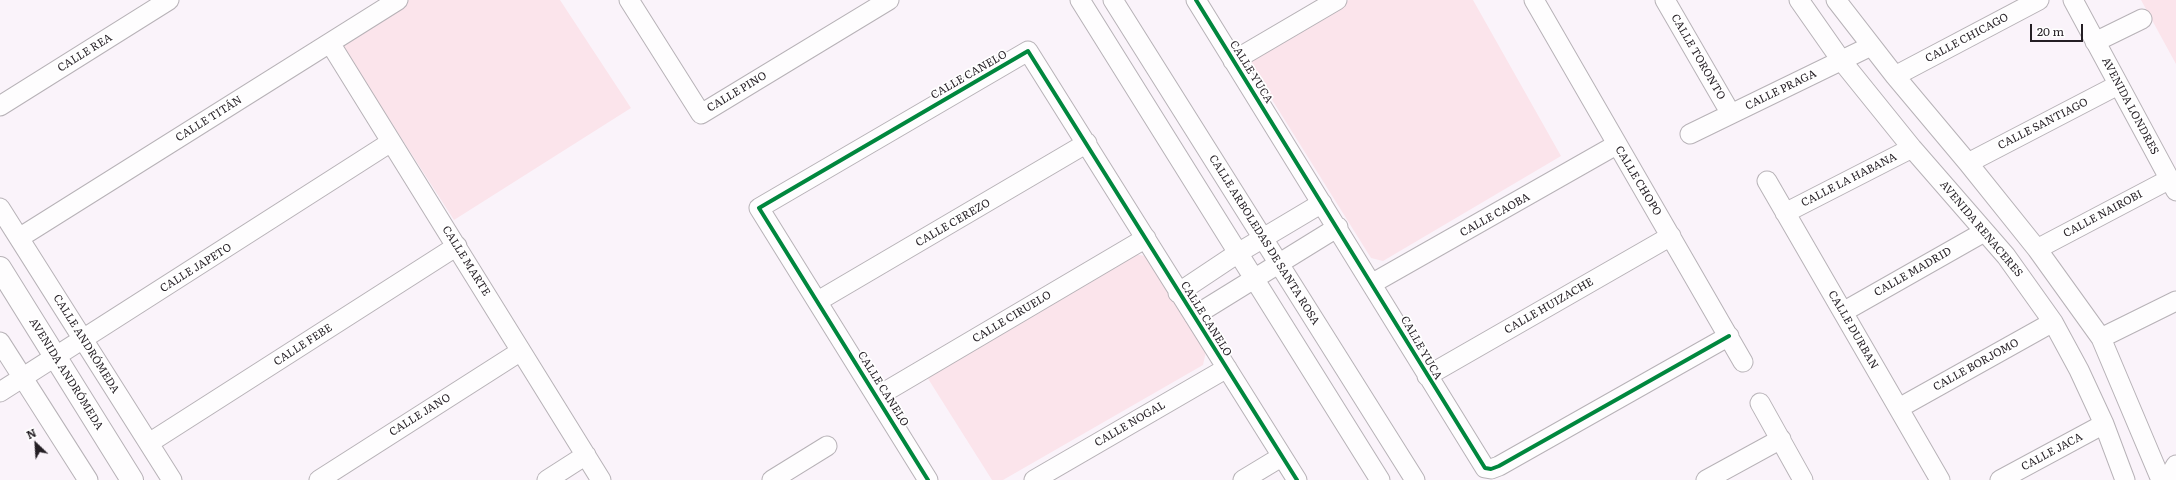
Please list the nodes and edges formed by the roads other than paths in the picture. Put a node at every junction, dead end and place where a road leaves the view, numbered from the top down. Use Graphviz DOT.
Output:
graph roads {
  1 [pos="169,0"];
  2 [pos="398,0"];
  3 [pos="629,0"];
  4 [pos="889,0"];
  5 [pos="1080,0"];
  6 [pos="1113,0"];
  7 [pos="1196,0"];
  8 [pos="1337,0"];
  9 [pos="1534,0"];
  10 [pos="1665,0"];
  11 [pos="1799,0"];
  12 [pos="1836,0"];
  13 [pos="2039,0"];
  14 [pos="2072,0"];
  15 [pos="2142,20"];
  16 [pos="2096,42"];
  17 [pos="330,44"];
  18 [pos="1871,46"];
  19 [pos="1841,60"];
  20 [pos="1233,61"];
  21 [pos="1895,76"];
  22 [pos="2118,85"];
  23 [pos="0,106"];
  24 [pos="1730,114"];
  25 [pos="1690,134"];
  26 [pos="391,142"];
  27 [pos="1087,144"];
  28 [pos="1616,146"];
  29 [pos="1912,148"];
  30 [pos="1968,163"];
  31 [pos="1767,181"];
  32 [pos="2173,185"];
  33 [pos="1322,203"];
  34 [pos="0,208"];
  35 [pos="1785,213"];
  36 [pos="1338,227"];
  37 [pos="1984,232"];
  38 [pos="1671,236"];
  39 [pos="19,238"];
  40 [pos="1146,238"];
  41 [pos="1263,238"];
  42 [pos="457,246"];
  43 [pos="2037,249"];
  44 [pos="1238,253"];
  45 [pos="1279,263"];
  46 [pos="0,268"];
  47 [pos="1254,278"];
  48 [pos="1373,283"];
  49 [pos="1178,293"];
  50 [pos="818,301"];
  51 [pos="2176,301"];
  52 [pos="1842,312"];
  53 [pos="1194,316"];
  54 [pos="2053,322"];
  55 [pos="1729,336"];
  56 [pos="2101,338"];
  57 [pos="82,340"];
  58 [pos="0,342"];
  59 [pos="521,351"];
  60 [pos="56,357"];
  61 [pos="1742,362"];
  62 [pos="1227,368"];
  63 [pos="1427,376"];
  64 [pos="23,378"];
  65 [pos="0,392"];
  66 [pos="878,396"];
  67 [pos="1760,403"];
  68 [pos="1899,408"];
  69 [pos="2104,424"];
  70 [pos="1781,439"];
  71 [pos="148,443"];
  72 [pos="827,446"];
  73 [pos="586,455"];
  74 [pos="1281,457"];
  75 [pos="2176,465"];
  76 [pos="782,477"];
  77 [pos="88,480"];
  78 [pos="132,480"];
  79 [pos="172,480"];
  80 [pos="319,480"];
  81 [pos="547,480"];
  82 [pos="602,480"];
  83 [pos="928,480"];
  84 [pos="1034,480"];
  85 [pos="1242,480"];
  86 [pos="1297,480"];
  87 [pos="1380,480"];
  88 [pos="1416,480"];
  89 [pos="1706,480"];
  90 [pos="1803,480"];
  91 [pos="1940,480"];
  92 [pos="2000,480"];
  93 [pos="2125,480"];
  94 [pos="2161,480"];
  95 [pos="2167,480"];
  1 -- 23 [label="street, CALLE REA"];
  2 -- 17 [label="street, CALLE TITÁN"];
  3 -- 4 [label="street, CALLE PINO"];
  5 -- 44 [label="street"];
  6 -- 41 [label="street, CALLE ARBOLEDAS DE SANTA ROSA"];
  7 -- 20 [label="street, CALLE YUCA"];
  8 -- 20 [label="street"];
  9 -- 28 [label="street, CALLE CHOPO"];
  10 -- 24 [label="street, CALLE TORONTO"];
  11 -- 19 [label="street, AVENIDA RENACERES"];
  12 -- 18 [label="street"];
  13 -- 21 [label="street, CALLE CHICAGO"];
  14 -- 16 [label="street, AVENIDA LONDRES"];
  15 -- 16 [label="street"];
  16 -- 22 [label="street, AVENIDA LONDRES"];
  17 -- 26 [label="street, CALLE MARTE"];
  17 -- 39 [label="street, CALLE TITÁN"];
  18 -- 19 [label="street, CALLE PRAGA"];
  18 -- 21 [label="street"];
  19 -- 24 [label="street, CALLE PRAGA"];
  19 -- 29 [label="street, AVENIDA RENACERES"];
  20 -- 33 [label="street, CALLE YUCA"];
  21 -- 30 [label="street"];
  22 -- 30 [label="street, CALLE SANTIAGO"];
  22 -- 32 [label="street, AVENIDA LONDRES"];
  24 -- 25 [label="street, CALLE PRAGA"];
  26 -- 42 [label="street, CALLE MARTE"];
  26 -- 57 [label="street, CALLE JAPETO"];
  27 -- 40 [label="street, CALLE CANELO"];
  27 -- 50 [label="street, CALLE CEREZO"];
  27 -- 50 [label="street, CALLE CANELO"];
  28 -- 38 [label="street, CALLE CHOPO"];
  28 -- 48 [label="street, CALLE CAOBA"];
  29 -- 35 [label="street, CALLE LA HABANA"];
  29 -- 37 [label="street, AVENIDA RENACERES"];
  30 -- 43 [label="street"];
  31 -- 35 [label="street, CALLE DURBAN"];
  32 -- 43 [label="street, CALLE NAIROBI"];
  33 -- 36 [label="street, CALLE YUCA"];
  33 -- 41 [label="street"];
  34 -- 39 [label="street, CALLE ANDRÓMEDA"];
  35 -- 52 [label="street, CALLE DURBAN"];
  36 -- 45 [label="street"];
  36 -- 48 [label="street, CALLE YUCA"];
  37 -- 52 [label="street, CALLE MADRID"];
  37 -- 54 [label="street, AVENIDA RENACERES"];
  38 -- 55 [label="street, CALLE CHOPO"];
  38 -- 63 [label="street, CALLE HUIZACHE"];
  39 -- 57 [label="street, CALLE ANDRÓMEDA"];
  40 -- 49 [label="street, CALLE CANELO"];
  40 -- 66 [label="street, CALLE CIRUELO"];
  41 -- 44 [label="street"];
  41 -- 45 [label="street, CALLE ARBOLEDAS DE SANTA ROSA"];
  42 -- 59 [label="street, CALLE MARTE"];
  42 -- 71 [label="street, CALLE FEBE"];
  43 -- 56 [label="street"];
  44 -- 47 [label="street"];
  44 -- 49 [label="street"];
  45 -- 47 [label="street"];
  45 -- 88 [label="street, CALLE ARBOLEDAS DE SANTA ROSA"];
  46 -- 60 [label="street, AVENIDA ANDRÓMEDA"];
  47 -- 53 [label="street"];
  47 -- 87 [label="street"];
  48 -- 63 [label="street, CALLE YUCA"];
  49 -- 53 [label="street, CALLE CANELO"];
  50 -- 66 [label="street, CALLE CANELO"];
  51 -- 56 [label="street"];
  52 -- 68 [label="street, CALLE DURBAN"];
  53 -- 62 [label="street, CALLE CANELO"];
  54 -- 68 [label="street, CALLE BORJOMO"];
  54 -- 69 [label="street, AVENIDA RENACERES"];
  55 -- 61 [label="street, CALLE CHOPO"];
  55 -- 63 [label="street, CALLE YUCA"];
  56 -- 94 [label="street"];
  57 -- 60 [label="street, CALLE JAPETO"];
  57 -- 71 [label="street, CALLE ANDRÓMEDA"];
  58 -- 64 [label="street"];
  59 -- 73 [label="street, CALLE MARTE"];
  59 -- 80 [label="street, CALLE JANO"];
  60 -- 64 [label="street, CALLE JAPETO"];
  60 -- 78 [label="street, AVENIDA ANDRÓMEDA"];
  62 -- 74 [label="street, CALLE CANELO"];
  62 -- 84 [label="street, CALLE NOGAL"];
  64 -- 65 [label="street, CALLE JAPETO"];
  64 -- 77 [label="street"];
  66 -- 83 [label="street, CALLE CANELO"];
  67 -- 70 [label="street"];
  68 -- 91 [label="street, CALLE DURBAN"];
  69 -- 92 [label="street, CALLE JACA"];
  69 -- 93 [label="street, AVENIDA RENACERES"];
  70 -- 89 [label="street"];
  70 -- 90 [label="street"];
  71 -- 79 [label="street, CALLE ANDRÓMEDA"];
  72 -- 76 [label="street"];
  73 -- 81 [label="street"];
  73 -- 82 [label="street, CALLE MARTE"];
  74 -- 85 [label="street"];
  74 -- 86 [label="street, CALLE CANELO"];
  75 -- 95 [label="street"];
}
